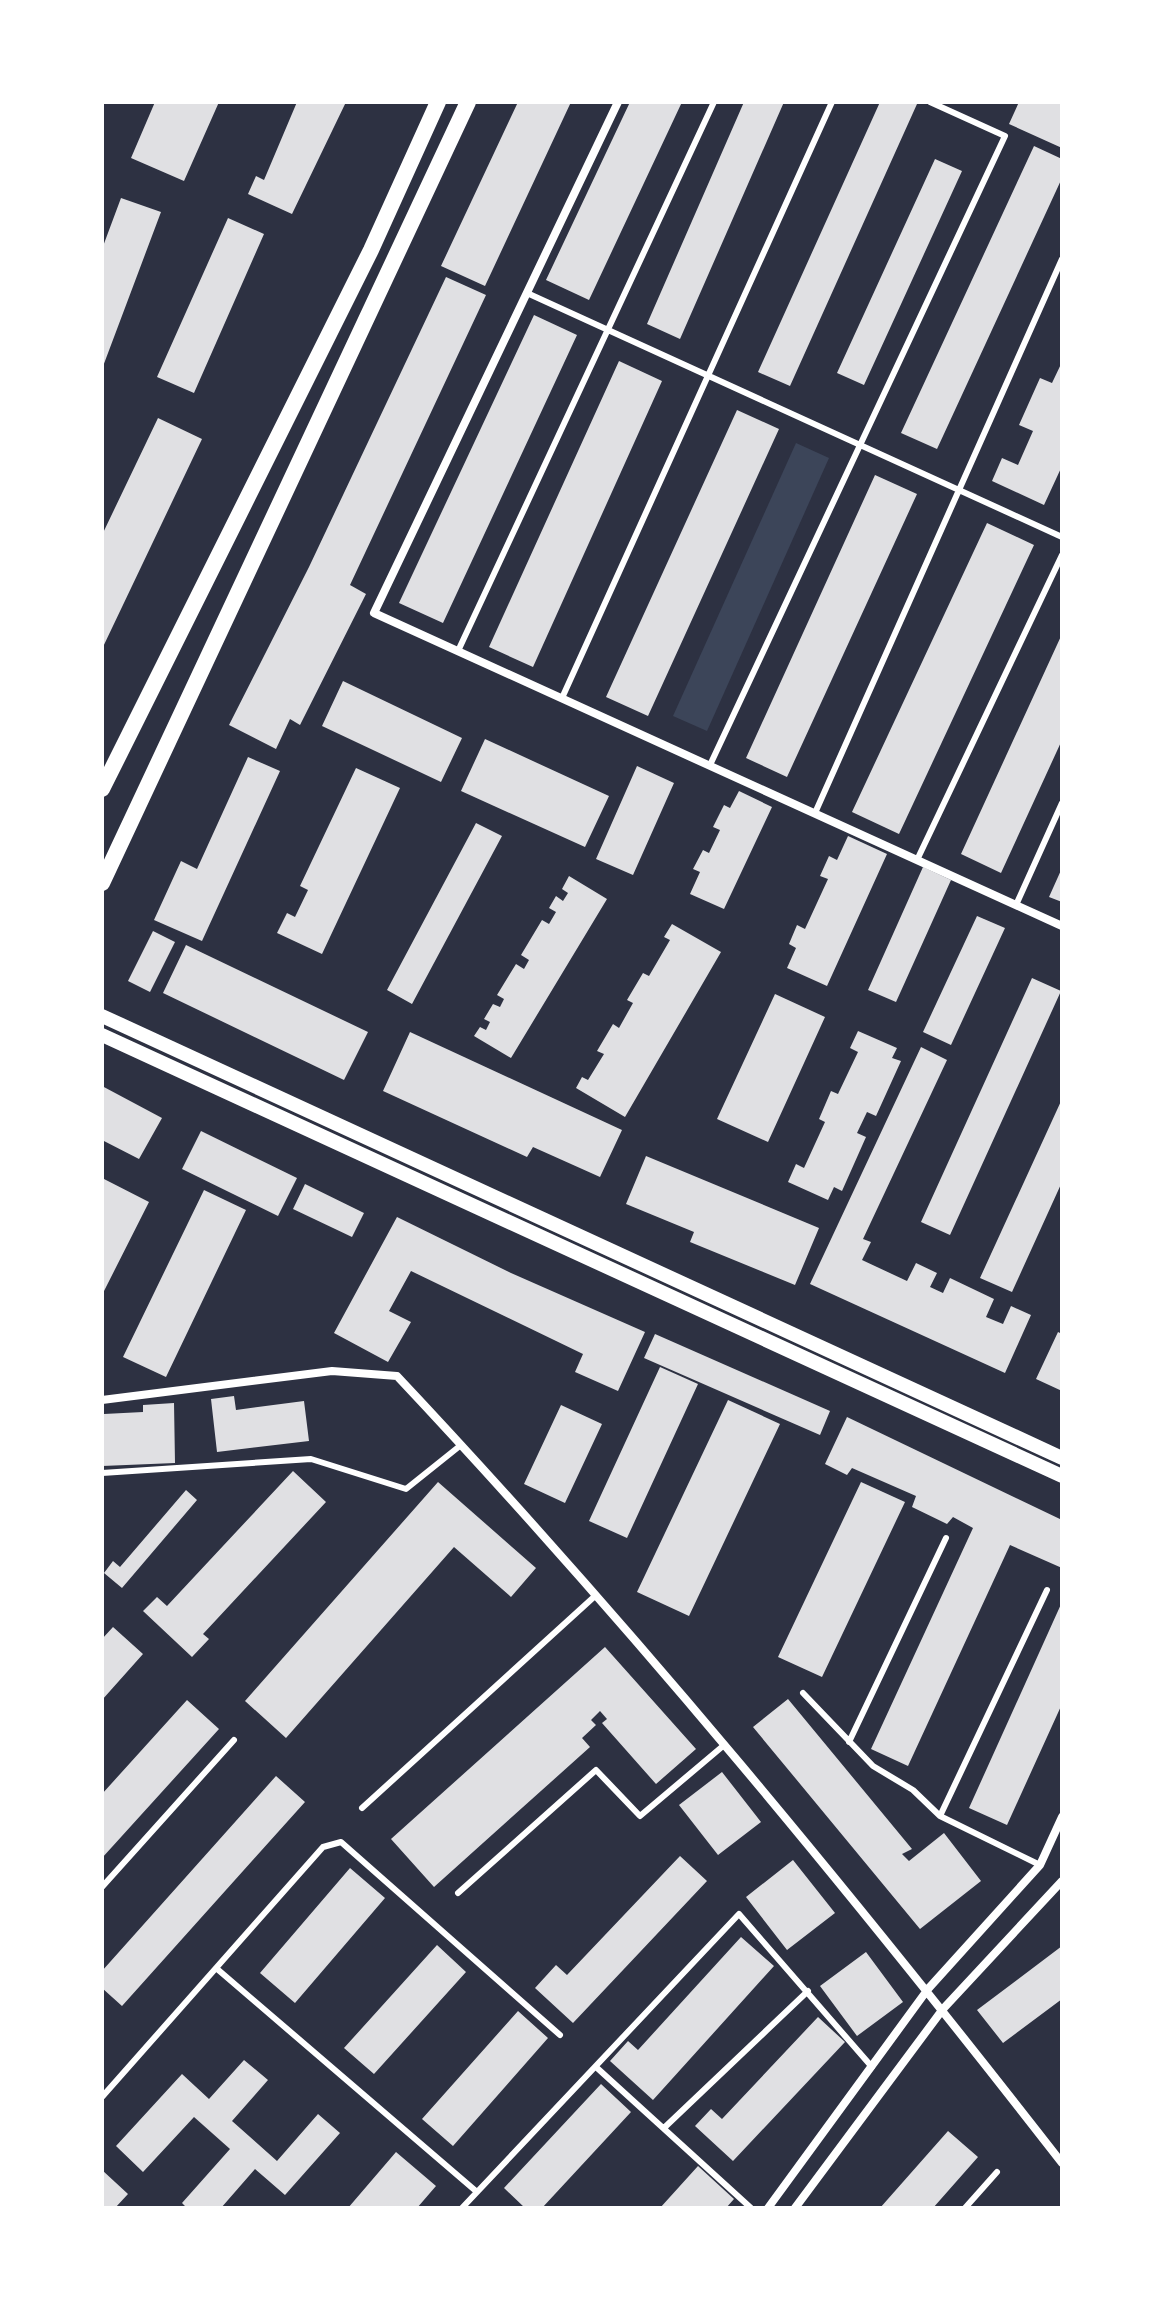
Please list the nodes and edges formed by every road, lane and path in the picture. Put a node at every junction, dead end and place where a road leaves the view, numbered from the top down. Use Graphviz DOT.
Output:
graph roads {
  1 [pos="438,102"];
  2 [pos="468,102"];
  3 [pos="618,102"];
  4 [pos="714,102"];
  5 [pos="832,102"];
  6 [pos="930,102"];
  7 [pos="1062,259"];
  8 [pos="527,293"];
  9 [pos="608,330"];
  10 [pos="708,375"];
  11 [pos="860,445"];
  12 [pos="959,490"];
  13 [pos="1062,537"];
  14 [pos="1062,555"];
  15 [pos="458,651"];
  16 [pos="562,698"];
  17 [pos="710,765"];
  18 [pos="102,789"];
  19 [pos="1062,803"];
  20 [pos="815,813"];
  21 [pos="917,860"];
  22 [pos="102,883"];
  23 [pos="1016,905"];
  24 [pos="1062,926"];
  25 [pos="102,1016"];
  26 [pos="102,1035"];
  27 [pos="102,1400"];
  28 [pos="461,1445"];
  29 [pos="1062,1458"];
  30 [pos="102,1473"];
  31 [pos="1062,1476"];
  32 [pos="946,1538"];
  33 [pos="1047,1590"];
  34 [pos="595,1596"];
  35 [pos="803,1693"];
  36 [pos="234,1740"];
  37 [pos="849,1742"];
  38 [pos="723,1746"];
  39 [pos="362,1808"];
  40 [pos="940,1816"];
  41 [pos="1062,1817"];
  42 [pos="1040,1865"];
  43 [pos="1062,1881"];
  44 [pos="102,1887"];
  45 [pos="458,1893"];
  46 [pos="216,1968"];
  47 [pos="928,1989"];
  48 [pos="808,1991"];
  49 [pos="943,2009"];
  50 [pos="560,2035"];
  51 [pos="596,2067"];
  52 [pos="872,2067"];
  53 [pos="102,2097"];
  54 [pos="665,2127"];
  55 [pos="1062,2163"];
  56 [pos="997,2172"];
  57 [pos="477,2192"];
  58 [pos="462,2208"];
  59 [pos="751,2208"];
  60 [pos="768,2208"];
  61 [pos="795,2208"];
  62 [pos="965,2208"];
  1 -- 18 [label="main road"];
  2 -- 22 [label="main road"];
  3 -- 8 [label="street"];
  4 -- 9 [label="lane"];
  5 -- 10 [label="lane"];
  6 -- 11 [label="lane"];
  7 -- 12 [label="lane"];
  8 -- 9 [label="lane"];
  8 -- 15 [label="street"];
  9 -- 10 [label="lane"];
  9 -- 15 [label="lane"];
  10 -- 11 [label="lane"];
  10 -- 16 [label="lane"];
  11 -- 12 [label="lane"];
  11 -- 17 [label="lane"];
  12 -- 13 [label="lane"];
  12 -- 20 [label="lane"];
  14 -- 21 [label="lane"];
  15 -- 16 [label="street"];
  16 -- 17 [label="street"];
  17 -- 20 [label="street"];
  19 -- 23 [label="lane"];
  20 -- 21 [label="street"];
  21 -- 23 [label="street"];
  23 -- 24 [label="street"];
  25 -- 29 [label="street"];
  26 -- 31 [label="street"];
  27 -- 28 [label="street"];
  28 -- 30 [label="lane"];
  28 -- 34 [label="street"];
  32 -- 37 [label="lane"];
  33 -- 40 [label="lane"];
  34 -- 38 [label="street"];
  34 -- 39 [label="lane"];
  35 -- 37 [label="lane"];
  36 -- 44 [label="lane"];
  37 -- 40 [label="lane"];
  38 -- 45 [label="lane"];
  38 -- 47 [label="street"];
  40 -- 42 [label="lane"];
  41 -- 42 [label="street"];
  42 -- 47 [label="street"];
  43 -- 49 [label="street"];
  46 -- 50 [label="lane"];
  46 -- 53 [label="lane"];
  46 -- 57 [label="lane"];
  47 -- 49 [label="street"];
  47 -- 52 [label="street"];
  48 -- 51 [label="lane"];
  48 -- 52 [label="lane"];
  48 -- 54 [label="lane"];
  49 -- 55 [label="street"];
  49 -- 61 [label="street"];
  51 -- 54 [label="lane"];
  51 -- 57 [label="lane"];
  52 -- 60 [label="street"];
  54 -- 59 [label="lane"];
  56 -- 62 [label="lane"];
  57 -- 58 [label="lane"];
}
